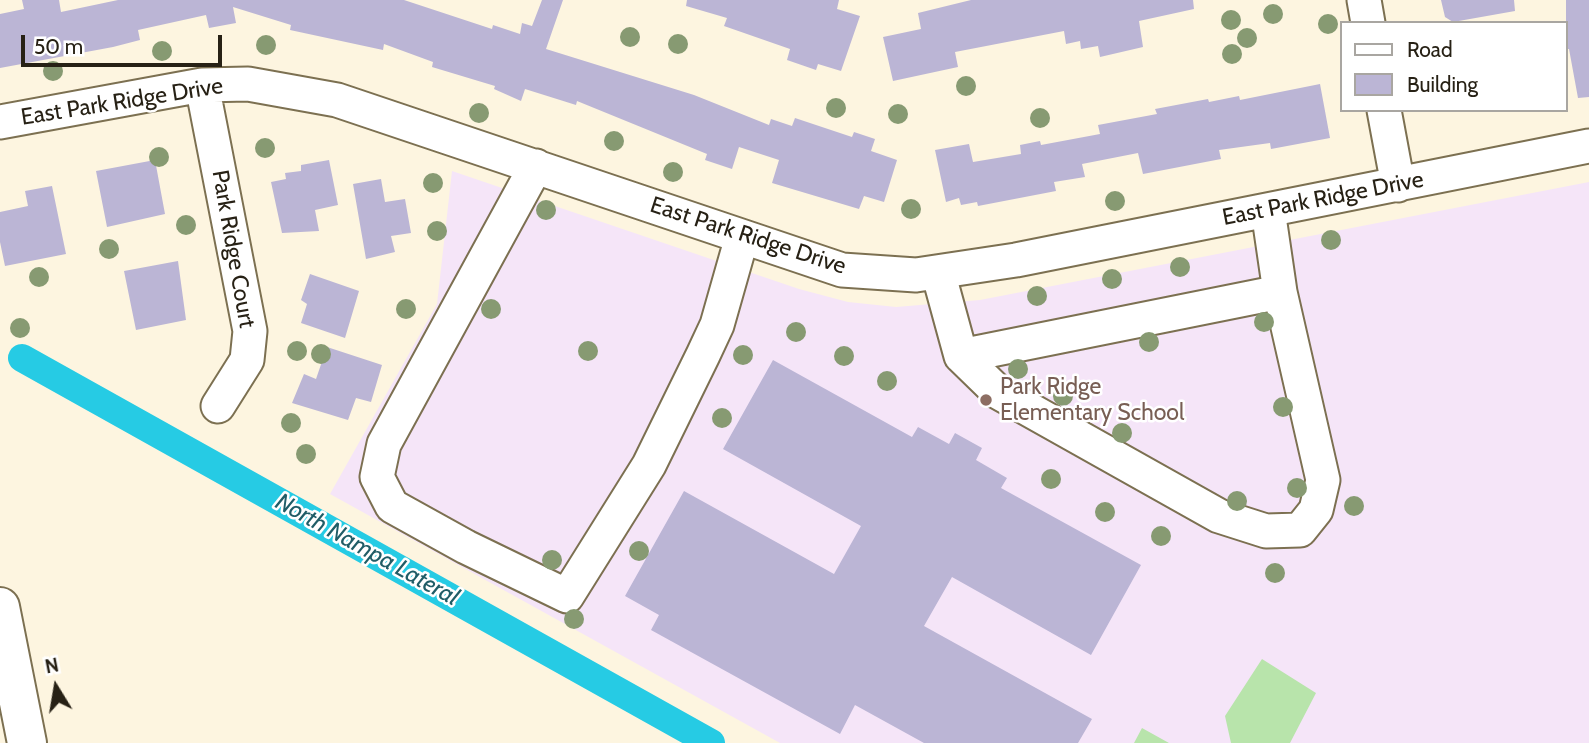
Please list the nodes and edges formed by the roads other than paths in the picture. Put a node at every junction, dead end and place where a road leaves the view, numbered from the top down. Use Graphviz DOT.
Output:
graph roads {
  1 [pos="1364,0"];
  2 [pos="1368,21"];
  3 [pos="202,85"];
  4 [pos="1384,112"];
  5 [pos="0,122"];
  6 [pos="1589,146"];
  7 [pos="536,166"];
  8 [pos="1398,185"];
  9 [pos="1268,210"];
  10 [pos="742,237"];
  11 [pos="938,272"];
  12 [pos="1280,292"];
  13 [pos="961,356"];
  14 [pos="218,406"];
  15 [pos="0,607"];
  16 [pos="27,743"];
  1 -- 2 [label="street"];
  3 -- 5 [label="street, East Park Ridge Drive"];
  3 -- 7 [label="street, East Park Ridge Drive"];
  3 -- 14 [label="street, Park Ridge Court"];
  4 -- 8 [label="street"];
  6 -- 8 [label="street, East Park Ridge Drive"];
  7 -- 10 [label="street, East Park Ridge Drive"];
  7 -- 10 [label="street"];
  8 -- 9 [label="street, East Park Ridge Drive"];
  9 -- 11 [label="street, East Park Ridge Drive"];
  9 -- 12 [label="street"];
  10 -- 11 [label="street, East Park Ridge Drive"];
  11 -- 13 [label="street"];
  12 -- 13 [label="street"];
  12 -- 13 [label="street"];
  15 -- 16 [label="main road"];
}
